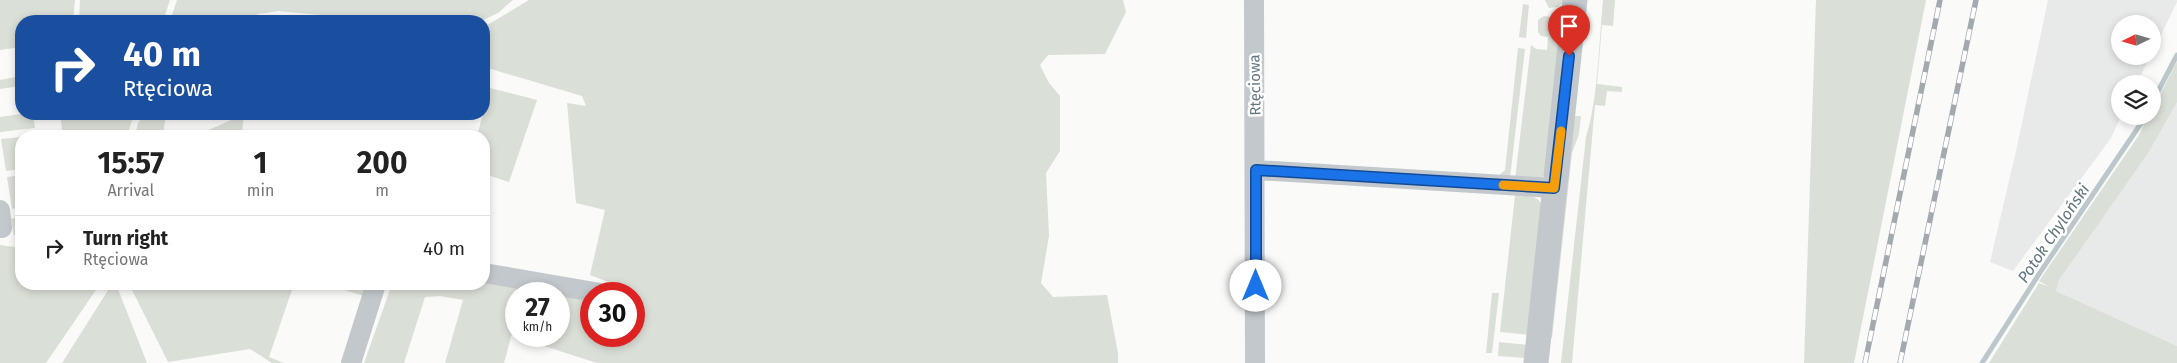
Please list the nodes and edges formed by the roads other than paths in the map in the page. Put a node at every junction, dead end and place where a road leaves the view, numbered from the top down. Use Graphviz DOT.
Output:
graph roads {
  1 [pos="1254,0"];
  2 [pos="1575,0"];
  3 [pos="1256,170"];
  4 [pos="1554,188"];
  5 [pos="0,210"];
  6 [pos="0,228"];
  7 [pos="490,274"];
  8 [pos="374,290"];
  9 [pos="580,290"];
  10 [pos="350,363"];
  11 [pos="1255,363"];
  12 [pos="1536,363"];
  1 -- 3 [label="street, Rtęciowa"];
  2 -- 4 [label="street"];
  3 -- 4 [label="street"];
  3 -- 11 [label="street, Rtęciowa"];
  4 -- 12 [label="street"];
  5 -- 6 [label="street"];
  7 -- 9 [label="street"];
  8 -- 10 [label="street"];
}
